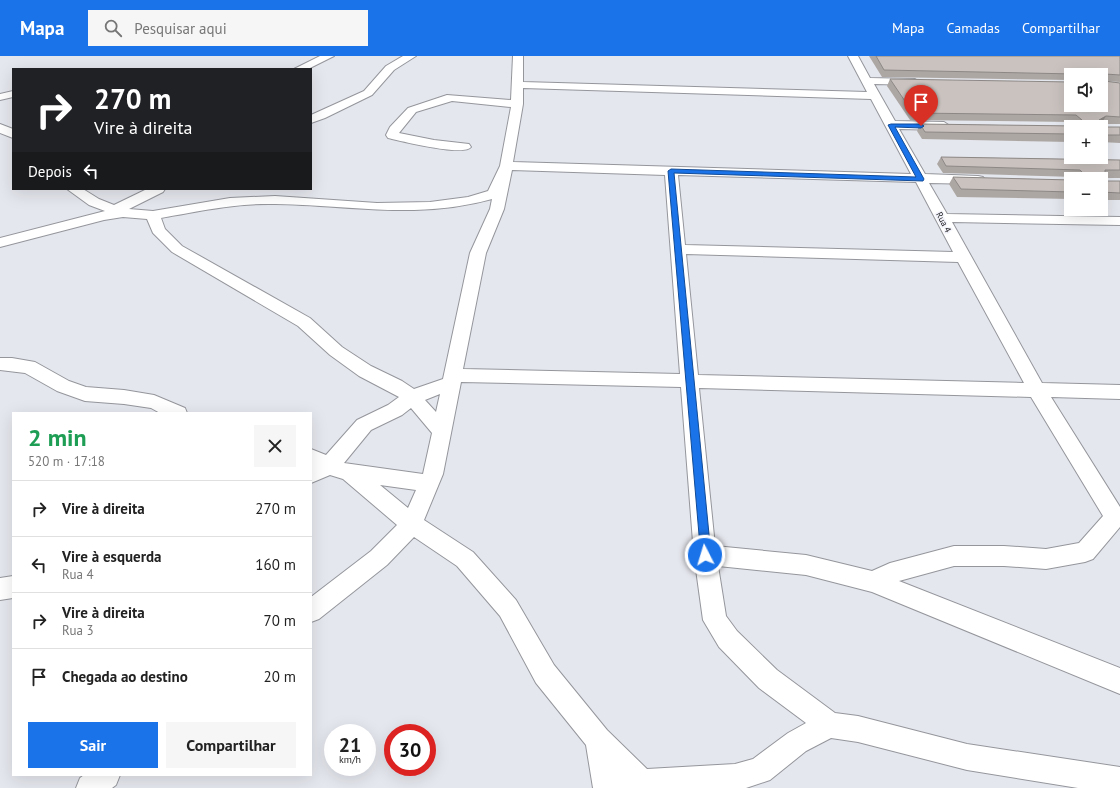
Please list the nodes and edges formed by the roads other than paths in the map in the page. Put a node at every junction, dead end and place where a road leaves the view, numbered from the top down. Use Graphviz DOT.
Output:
graph roads {
  1 [pos="329,56"];
  2 [pos="411,56"];
  3 [pos="518,56"];
  4 [pos="852,56"];
  5 [pos="301,68"];
  6 [pos="867,81"];
  7 [pos="930,82"];
  8 [pos="518,85"];
  9 [pos="12,94"];
  10 [pos="875,96"];
  11 [pos="0,97"];
  12 [pos="517,104"];
  13 [pos="312,119"];
  14 [pos="891,125"];
  15 [pos="954,126"];
  16 [pos="0,128"];
  17 [pos="12,134"];
  18 [pos="465,148"];
  19 [pos="506,166"];
  20 [pos="671,171"];
  21 [pos="920,179"];
  22 [pos="992,181"];
  23 [pos="76,190"];
  24 [pos="156,190"];
  25 [pos="120,212"];
  26 [pos="153,215"];
  27 [pos="942,218"];
  28 [pos="1120,221"];
  29 [pos="0,243"];
  30 [pos="679,249"];
  31 [pos="963,257"];
  32 [pos="0,364"];
  33 [pos="453,379"];
  34 [pos="690,380"];
  35 [pos="1036,389"];
  36 [pos="1120,392"];
  37 [pos="412,397"];
  38 [pos="176,412"];
  39 [pos="441,430"];
  40 [pos="355,434"];
  41 [pos="312,456"];
  42 [pos="312,457"];
  43 [pos="329,466"];
  44 [pos="350,473"];
  45 [pos="312,474"];
  46 [pos="430,483"];
  47 [pos="1118,517"];
  48 [pos="412,524"];
  49 [pos="705,555"];
  50 [pos="874,582"];
  51 [pos="12,587"];
  52 [pos="0,589"];
  53 [pos="312,610"];
  54 [pos="1120,681"];
  55 [pos="830,725"];
  56 [pos="598,739"];
  57 [pos="105,776"];
  58 [pos="1107,782"];
  59 [pos="635,786"];
  60 [pos="90,788"];
  61 [pos="607,788"];
  1 -- 5 [label="street"];
  2 -- 13 [label="street"];
  3 -- 8 [label="street"];
  4 -- 6 [label="street, Rua 4"];
  6 -- 7 [label="street"];
  6 -- 10 [label="street, Rua 4"];
  8 -- 10 [label="street"];
  8 -- 12 [label="street"];
  9 -- 11 [label="street"];
  10 -- 14 [label="street, Rua 4"];
  12 -- 18 [label="street"];
  12 -- 19 [label="street"];
  14 -- 15 [label="street"];
  14 -- 21 [label="street, Rua 4"];
  16 -- 17 [label="street"];
  19 -- 20 [label="street"];
  19 -- 26 [label="street"];
  19 -- 33 [label="street"];
  20 -- 21 [label="street"];
  20 -- 30 [label="street"];
  21 -- 22 [label="street"];
  21 -- 27 [label="street, Rua 4"];
  23 -- 25 [label="street"];
  24 -- 25 [label="street"];
  25 -- 26 [label="street"];
  25 -- 29 [label="street"];
  26 -- 37 [label="street"];
  27 -- 28 [label="street"];
  27 -- 31 [label="street, Rua 4"];
  30 -- 31 [label="street"];
  30 -- 34 [label="street"];
  31 -- 35 [label="street, Rua 4"];
  32 -- 38 [label="street"];
  33 -- 34 [label="street"];
  33 -- 37 [label="street"];
  33 -- 39 [label="street"];
  34 -- 35 [label="street"];
  34 -- 49 [label="street"];
  35 -- 36 [label="street"];
  35 -- 47 [label="street, Rua 4"];
  37 -- 39 [label="street"];
  37 -- 40 [label="street"];
  39 -- 46 [label="street"];
  40 -- 41 [label="street"];
  40 -- 43 [label="street"];
  42 -- 43 [label="street"];
  43 -- 44 [label="street"];
  43 -- 45 [label="street"];
  44 -- 46 [label="street"];
  44 -- 48 [label="street"];
  46 -- 48 [label="street"];
  47 -- 50 [label="street"];
  48 -- 53 [label="street"];
  48 -- 56 [label="street"];
  49 -- 50 [label="street"];
  49 -- 55 [label="street"];
  50 -- 54 [label="street"];
  51 -- 52 [label="street"];
  55 -- 58 [label="street"];
  55 -- 59 [label="street"];
  56 -- 59 [label="street"];
  56 -- 61 [label="street"];
  57 -- 60 [label="street"];
}
